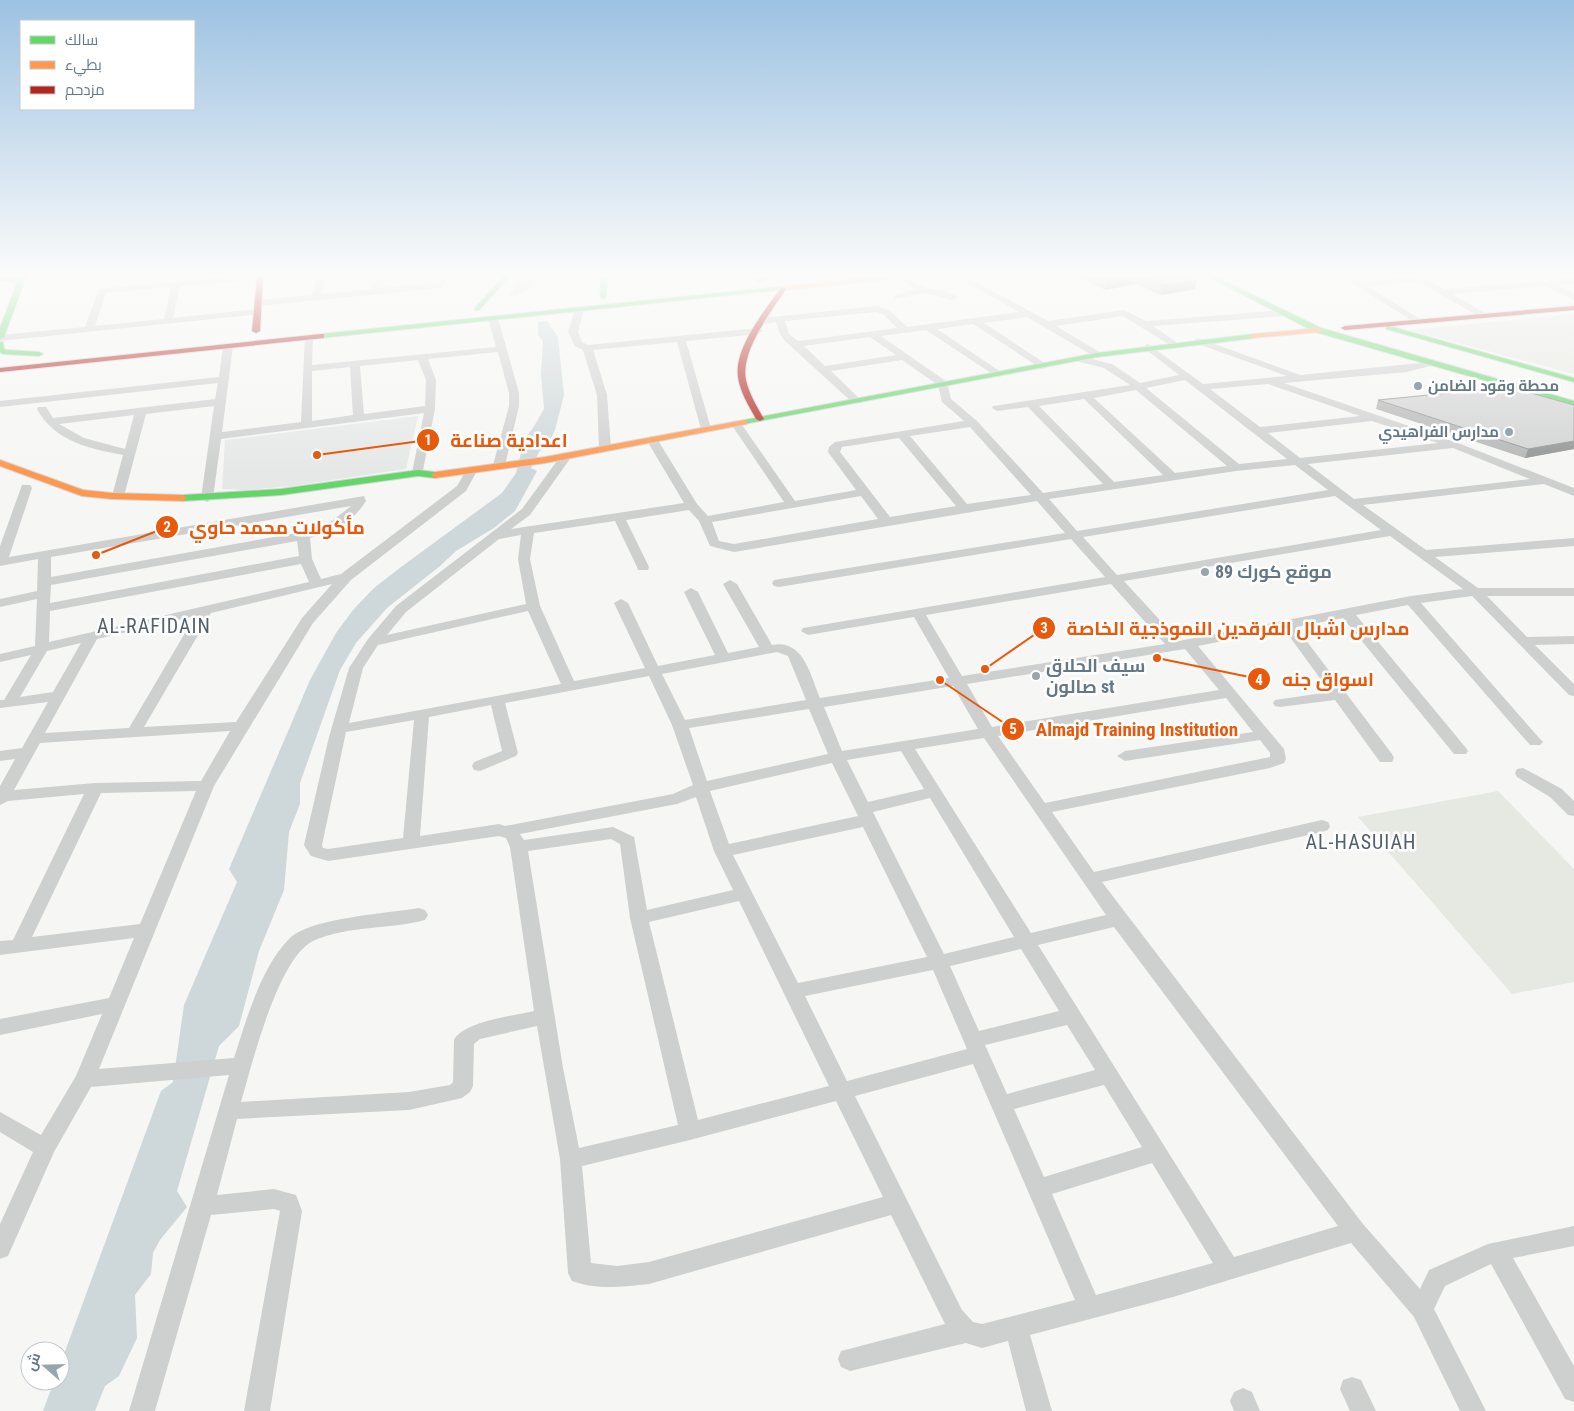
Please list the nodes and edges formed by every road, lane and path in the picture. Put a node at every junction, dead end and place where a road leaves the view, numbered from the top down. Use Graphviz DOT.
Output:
graph roads {
  1 [pos="146,343"];
  2 [pos="256,343"];
  3 [pos="308,343"];
  4 [pos="500,343"];
  5 [pos="578,343"];
  6 [pos="631,343"];
  7 [pos="682,343"];
  8 [pos="752,343"];
  9 [pos="805,343"];
  10 [pos="883,343"];
  11 [pos="951,343"];
  12 [pos="1008,343"];
  13 [pos="1077,343"];
  14 [pos="1183,343"];
  15 [pos="1203,343"];
  16 [pos="1359,343"];
  17 [pos="1404,343"];
  18 [pos="1439,343"];
  19 [pos="0,344"];
  20 [pos="796,344"];
  21 [pos="1173,344"];
  22 [pos="228,346"];
  23 [pos="108,347"];
  24 [pos="1148,347"];
  25 [pos="587,348"];
  26 [pos="502,349"];
  27 [pos="69,352"];
  28 [pos="1097,355"];
  29 [pos="422,357"];
  30 [pos="903,358"];
  31 [pos="0,359"];
  32 [pos="1080,359"];
  33 [pos="0,364"];
  34 [pos="355,364"];
  35 [pos="1426,364"];
  36 [pos="51,365"];
  37 [pos="1042,366"];
  38 [pos="308,368"];
  39 [pos="823,369"];
  40 [pos="0,370"];
  41 [pos="997,374"];
  42 [pos="0,377"];
  43 [pos="1187,377"];
  44 [pos="1299,377"];
  45 [pos="224,379"];
  46 [pos="1574,380"];
  47 [pos="1268,381"];
  48 [pos="172,384"];
  49 [pos="943,384"];
  50 [pos="1138,386"];
  51 [pos="1201,387"];
  52 [pos="1574,391"];
  53 [pos="1086,396"];
  54 [pos="857,401"];
  55 [pos="221,402"];
  56 [pos="0,404"];
  57 [pos="1030,404"];
  58 [pos="1574,404"];
  59 [pos="169,408"];
  60 [pos="997,408"];
  61 [pos="42,409"];
  62 [pos="430,409"];
  63 [pos="141,411"];
  64 [pos="359,418"];
  65 [pos="1376,418"];
  66 [pos="760,419"];
  67 [pos="50,422"];
  68 [pos="973,423"];
  69 [pos="306,424"];
  70 [pos="736,424"];
  71 [pos="706,429"];
  72 [pos="1258,431"];
  73 [pos="902,434"];
  74 [pos="216,436"];
  75 [pos="652,439"];
  76 [pos="1454,445"];
  77 [pos="605,448"];
  78 [pos="130,453"];
  79 [pos="566,456"];
  80 [pos="1298,460"];
  81 [pos="0,463"];
  82 [pos="499,465"];
  83 [pos="472,468"];
  84 [pos="1236,468"];
  85 [pos="19,471"];
  86 [pos="417,477"];
  87 [pos="1172,477"];
  88 [pos="4,479"];
  89 [pos="1545,481"];
  90 [pos="23,486"];
  91 [pos="1111,486"];
  92 [pos="40,492"];
  93 [pos="865,492"];
  94 [pos="1338,492"];
  95 [pos="1574,492"];
  96 [pos="118,496"];
  97 [pos="359,496"];
  98 [pos="60,497"];
  99 [pos="206,498"];
  100 [pos="1039,498"];
  101 [pos="1352,503"];
  102 [pos="792,505"];
  103 [pos="692,506"];
  104 [pos="964,508"];
  105 [pos="620,519"];
  106 [pos="705,520"];
  107 [pos="886,521"];
  108 [pos="528,532"];
  109 [pos="1392,532"];
  110 [pos="1073,535"];
  111 [pos="303,536"];
  112 [pos="496,536"];
  113 [pos="1574,542"];
  114 [pos="45,554"];
  115 [pos="1426,554"];
  116 [pos="306,559"];
  117 [pos="0,562"];
  118 [pos="643,567"];
  119 [pos="346,577"];
  120 [pos="1112,578"];
  121 [pos="779,583"];
  122 [pos="316,584"];
  123 [pos="730,584"];
  124 [pos="691,592"];
  125 [pos="1476,592"];
  126 [pos="1574,592"];
  127 [pos="44,595"];
  128 [pos="1412,600"];
  129 [pos="0,603"];
  130 [pos="621,603"];
  131 [pos="534,606"];
  132 [pos="206,610"];
  133 [pos="916,611"];
  134 [pos="1346,612"];
  135 [pos="1287,624"];
  136 [pos="808,631"];
  137 [pos="92,636"];
  138 [pos="1574,640"];
  139 [pos="1524,641"];
  140 [pos="373,642"];
  141 [pos="1182,645"];
  142 [pos="42,648"];
  143 [pos="768,650"];
  144 [pos="0,658"];
  145 [pos="724,658"];
  146 [pos="655,671"];
  147 [pos="959,681"];
  148 [pos="569,686"];
  149 [pos="1574,692"];
  150 [pos="1230,693"];
  151 [pos="1339,695"];
  152 [pos="57,696"];
  153 [pos="497,699"];
  154 [pos="814,703"];
  155 [pos="1280,703"];
  156 [pos="5,704"];
  157 [pos="422,713"];
  158 [pos="680,724"];
  159 [pos="241,726"];
  160 [pos="339,728"];
  161 [pos="986,731"];
  162 [pos="134,732"];
  163 [pos="1265,735"];
  164 [pos="1535,742"];
  165 [pos="30,746"];
  166 [pos="906,747"];
  167 [pos="1460,751"];
  168 [pos="0,756"];
  169 [pos="1125,756"];
  170 [pos="837,757"];
  171 [pos="1386,758"];
  172 [pos="480,766"];
  173 [pos="1522,773"];
  174 [pos="206,786"];
  175 [pos="703,787"];
  176 [pos="95,788"];
  177 [pos="934,792"];
  178 [pos="1,798"];
  179 [pos="1041,809"];
  180 [pos="1574,811"];
  181 [pos="866,814"];
  182 [pos="1322,826"];
  183 [pos="507,831"];
  184 [pos="411,842"];
  185 [pos="519,847"];
  186 [pos="723,851"];
  187 [pos="1090,879"];
  188 [pos="744,894"];
  189 [pos="419,916"];
  190 [pos="639,918"];
  191 [pos="1118,919"];
  192 [pos="145,930"];
  193 [pos="1025,942"];
  194 [pos="19,946"];
  195 [pos="0,948"];
  196 [pos="939,962"];
  197 [pos="793,991"];
  198 [pos="117,1004"];
  199 [pos="545,1016"];
  200 [pos="1072,1016"];
  201 [pos="0,1027"];
  202 [pos="977,1047"];
  203 [pos="242,1066"];
  204 [pos="1109,1075"];
  205 [pos="85,1079"];
  206 [pos="842,1090"];
  207 [pos="1002,1104"];
  208 [pos="230,1111"];
  209 [pos="0,1121"];
  210 [pos="690,1131"];
  211 [pos="45,1148"];
  212 [pos="1157,1152"];
  213 [pos="571,1159"];
  214 [pos="1038,1188"];
  215 [pos="898,1203"];
  216 [pos="202,1206"];
  217 [pos="1355,1231"];
  218 [pos="1574,1236"];
  219 [pos="0,1249"];
  220 [pos="1496,1251"];
  221 [pos="1230,1269"];
  222 [pos="1090,1307"];
  223 [pos="1422,1309"];
  224 [pos="1016,1327"];
  225 [pos="966,1331"];
  226 [pos="850,1359"];
  227 [pos="1574,1390"];
  228 [pos="142,1411"];
  229 [pos="257,1411"];
  230 [pos="1039,1411"];
  231 [pos="1473,1411"];
  1 -- 23 [label="main road"];
  2 -- 22 [label="main road"];
  3 -- 38 [label="street"];
  4 -- 26 [label="street"];
  5 -- 25 [label="street"];
  6 -- 25 [label="street"];
  7 -- 71 [label="street"];
  8 -- 66 [label="main road"];
  9 -- 20 [label="street"];
  10 -- 30 [label="street"];
  11 -- 41 [label="street"];
  12 -- 37 [label="street"];
  13 -- 28 [label="street"];
  14 -- 21 [label="main road"];
  15 -- 44 [label="street"];
  16 -- 35 [label="main road"];
  17 -- 52 [label="main road"];
  18 -- 46 [label="main road"];
  19 -- 27 [label="main road"];
  20 -- 39 [label="street"];
  21 -- 24 [label="main road"];
  22 -- 36 [label="main road"];
  22 -- 45 [label="street"];
  23 -- 27 [label="main road"];
  23 -- 33 [label="main road"];
  24 -- 28 [label="main road"];
  24 -- 43 [label="street"];
  25 -- 77 [label="street"];
  26 -- 29 [label="street"];
  26 -- 82 [label="street"];
  27 -- 31 [label="main road"];
  28 -- 32 [label="main road"];
  29 -- 34 [label="street"];
  29 -- 62 [label="street"];
  30 -- 39 [label="street"];
  30 -- 49 [label="street"];
  32 -- 37 [label="main road"];
  32 -- 50 [label="street"];
  34 -- 38 [label="street"];
  34 -- 64 [label="street"];
  35 -- 44 [label="street"];
  35 -- 58 [label="main road"];
  36 -- 40 [label="main road"];
  36 -- 42 [label="main road"];
  37 -- 41 [label="main road"];
  38 -- 69 [label="street"];
  39 -- 54 [label="street"];
  41 -- 49 [label="main road"];
  43 -- 50 [label="street"];
  43 -- 51 [label="street"];
  44 -- 47 [label="street"];
  45 -- 48 [label="street"];
  45 -- 55 [label="street"];
  47 -- 51 [label="street"];
  47 -- 65 [label="street"];
  48 -- 56 [label="street"];
  48 -- 59 [label="street"];
  49 -- 54 [label="main road"];
  49 -- 68 [label="street"];
  50 -- 53 [label="street"];
  50 -- 84 [label="street"];
  51 -- 72 [label="street"];
  53 -- 57 [label="street"];
  53 -- 87 [label="street"];
  54 -- 66 [label="main road"];
  55 -- 59 [label="street"];
  55 -- 74 [label="street"];
  57 -- 60 [label="street"];
  57 -- 91 [label="street"];
  59 -- 63 [label="street"];
  61 -- 67 [label="street"];
  62 -- 64 [label="street"];
  62 -- 86 [label="street"];
  63 -- 67 [label="street"];
  63 -- 78 [label="street"];
  64 -- 69 [label="street"];
  65 -- 72 [label="street"];
  65 -- 76 [label="street"];
  66 -- 70 [label="main road"];
  67 -- 78 [label="street"];
  68 -- 73 [label="street"];
  68 -- 100 [label="street"];
  69 -- 74 [label="street"];
  70 -- 71 [label="main road"];
  70 -- 102 [label="street"];
  71 -- 75 [label="main road"];
  72 -- 80 [label="street"];
  73 -- 93 [label="street"];
  73 -- 104 [label="street"];
  74 -- 99 [label="street"];
  75 -- 77 [label="main road"];
  75 -- 103 [label="street"];
  76 -- 80 [label="street"];
  76 -- 89 [label="street"];
  77 -- 79 [label="main road"];
  78 -- 96 [label="street"];
  79 -- 82 [label="main road"];
  79 -- 112 [label="street"];
  80 -- 84 [label="street"];
  80 -- 94 [label="street"];
  81 -- 85 [label="main road"];
  82 -- 83 [label="main road"];
  83 -- 86 [label="main road"];
  83 -- 119 [label="street"];
  84 -- 87 [label="street"];
  85 -- 88 [label="main road"];
  85 -- 96 [label="main road"];
  86 -- 97 [label="main road"];
  86 -- 99 [label="main road"];
  87 -- 91 [label="street"];
  89 -- 95 [label="street"];
  89 -- 101 [label="street"];
  90 -- 92 [label="main road"];
  90 -- 117 [label="street"];
  91 -- 100 [label="street"];
  93 -- 102 [label="street"];
  93 -- 107 [label="street"];
  94 -- 101 [label="street"];
  94 -- 110 [label="street"];
  96 -- 99 [label="main road"];
  97 -- 98 [label="main road"];
  97 -- 111 [label="street"];
  97 -- 114 [label="street"];
  100 -- 104 [label="street"];
  100 -- 110 [label="street"];
  101 -- 109 [label="street"];
  102 -- 106 [label="street"];
  103 -- 105 [label="street"];
  103 -- 106 [label="street"];
  104 -- 107 [label="street"];
  105 -- 108 [label="street"];
  105 -- 118 [label="street"];
  106 -- 107 [label="street"];
  108 -- 112 [label="street"];
  108 -- 131 [label="street"];
  109 -- 115 [label="street"];
  109 -- 120 [label="street"];
  110 -- 120 [label="street"];
  110 -- 121 [label="street"];
  111 -- 116 [label="street"];
  111 -- 127 [label="street"];
  112 -- 140 [label="street"];
  113 -- 115 [label="street"];
  114 -- 117 [label="street"];
  114 -- 127 [label="street"];
  115 -- 125 [label="street"];
  116 -- 122 [label="street"];
  116 -- 127 [label="street"];
  119 -- 122 [label="street"];
  119 -- 159 [label="street"];
  120 -- 133 [label="street"];
  120 -- 141 [label="street"];
  122 -- 132 [label="street"];
  123 -- 143 [label="street"];
  124 -- 145 [label="street"];
  125 -- 126 [label="street"];
  125 -- 128 [label="street"];
  125 -- 139 [label="street"];
  127 -- 129 [label="street"];
  127 -- 142 [label="street"];
  128 -- 134 [label="street"];
  128 -- 164 [label="street"];
  130 -- 146 [label="street"];
  131 -- 140 [label="street"];
  131 -- 148 [label="street"];
  132 -- 137 [label="street"];
  132 -- 162 [label="street"];
  133 -- 136 [label="street"];
  133 -- 147 [label="street"];
  134 -- 135 [label="street"];
  134 -- 167 [label="street"];
  135 -- 141 [label="street"];
  135 -- 151 [label="street"];
  137 -- 142 [label="street"];
  137 -- 152 [label="street"];
  138 -- 139 [label="street"];
  139 -- 149 [label="street"];
  140 -- 160 [label="street"];
  141 -- 147 [label="street"];
  141 -- 150 [label="street"];
  142 -- 144 [label="street"];
  142 -- 156 [label="street"];
  143 -- 145 [label="street"];
  143 -- 154 [label="street"];
  145 -- 146 [label="street"];
  146 -- 148 [label="street"];
  146 -- 158 [label="street"];
  147 -- 154 [label="street"];
  147 -- 161 [label="street"];
  148 -- 153 [label="street"];
  150 -- 161 [label="street"];
  150 -- 163 [label="street"];
  151 -- 155 [label="street"];
  151 -- 171 [label="street"];
  152 -- 156 [label="street"];
  152 -- 165 [label="street"];
  153 -- 157 [label="street"];
  153 -- 172 [label="street"];
  154 -- 158 [label="street"];
  154 -- 170 [label="street"];
  157 -- 160 [label="street"];
  157 -- 184 [label="street"];
  158 -- 175 [label="street"];
  159 -- 162 [label="street"];
  159 -- 174 [label="street"];
  160 -- 184 [label="street"];
  161 -- 166 [label="street"];
  161 -- 179 [label="street"];
  162 -- 165 [label="street"];
  163 -- 169 [label="street"];
  163 -- 179 [label="street"];
  165 -- 168 [label="street"];
  165 -- 178 [label="street"];
  166 -- 170 [label="street"];
  166 -- 177 [label="street"];
  170 -- 175 [label="street"];
  170 -- 181 [label="street"];
  173 -- 180 [label="street"];
  174 -- 176 [label="street"];
  174 -- 192 [label="street"];
  175 -- 183 [label="street"];
  175 -- 186 [label="street"];
  176 -- 178 [label="street"];
  176 -- 194 [label="street"];
  177 -- 181 [label="street"];
  177 -- 193 [label="street"];
  179 -- 187 [label="street"];
  181 -- 186 [label="street"];
  181 -- 196 [label="street"];
  182 -- 187 [label="street"];
  183 -- 184 [label="street"];
  183 -- 185 [label="street"];
  185 -- 190 [label="street"];
  185 -- 199 [label="street"];
  186 -- 188 [label="street"];
  187 -- 191 [label="street"];
  188 -- 190 [label="street"];
  188 -- 197 [label="street"];
  189 -- 203 [label="street"];
  190 -- 210 [label="street"];
  191 -- 193 [label="street"];
  191 -- 217 [label="street"];
  192 -- 194 [label="street"];
  192 -- 198 [label="street"];
  193 -- 196 [label="street"];
  193 -- 200 [label="street"];
  194 -- 195 [label="street"];
  196 -- 197 [label="street"];
  196 -- 202 [label="street"];
  197 -- 206 [label="street"];
  198 -- 201 [label="street"];
  198 -- 205 [label="street"];
  199 -- 208 [label="street"];
  199 -- 213 [label="street"];
  200 -- 202 [label="street"];
  200 -- 204 [label="street"];
  202 -- 206 [label="street"];
  202 -- 207 [label="street"];
  203 -- 205 [label="street"];
  203 -- 208 [label="street"];
  204 -- 207 [label="street"];
  204 -- 212 [label="street"];
  205 -- 211 [label="street"];
  206 -- 210 [label="street"];
  206 -- 215 [label="street"];
  207 -- 214 [label="street"];
  208 -- 216 [label="street"];
  209 -- 211 [label="street"];
  210 -- 213 [label="street"];
  211 -- 219 [label="street"];
  212 -- 214 [label="street"];
  212 -- 221 [label="street"];
  213 -- 215 [label="street"];
  214 -- 222 [label="street"];
  215 -- 225 [label="street"];
  216 -- 228 [label="street"];
  216 -- 229 [label="street"];
  217 -- 221 [label="street"];
  217 -- 223 [label="street"];
  218 -- 220 [label="street"];
  220 -- 223 [label="street"];
  220 -- 227 [label="street"];
  221 -- 222 [label="street"];
  222 -- 224 [label="street"];
  223 -- 231 [label="street"];
  224 -- 225 [label="street"];
  224 -- 230 [label="street"];
  225 -- 226 [label="street"];
}
